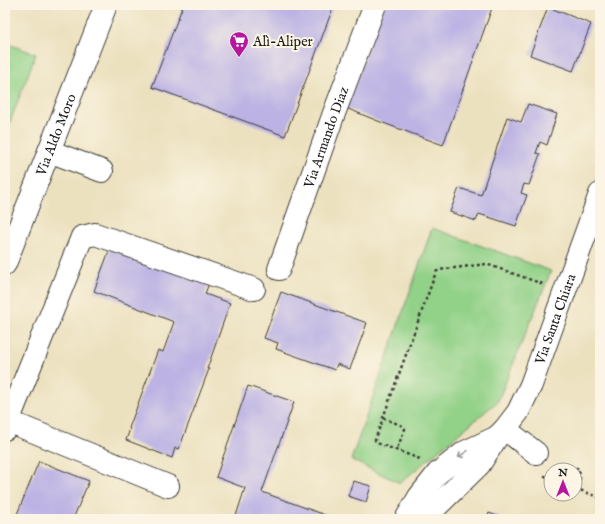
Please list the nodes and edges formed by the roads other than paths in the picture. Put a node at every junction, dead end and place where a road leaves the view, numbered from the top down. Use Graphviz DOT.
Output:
graph roads {
  1 [pos="106,5"];
  2 [pos="375,5"];
  3 [pos="49,151"];
  4 [pos="102,171"];
  5 [pos="600,194"];
  6 [pos="591,247"];
  7 [pos="5,264"];
  8 [pos="279,269"];
  9 [pos="254,289"];
  10 [pos="6,423"];
  11 [pos="501,433"];
  12 [pos="536,453"];
  13 [pos="168,486"];
  14 [pos="406,519"];
  15 [pos="426,519"];
  1 -- 3 [label="street, Via Aldo Moro"];
  2 -- 8 [label="street, Via Armando Diaz"];
  3 -- 4 [label="street"];
  3 -- 7 [label="street, Via Aldo Moro"];
  5 -- 6 [label="street, Via Santa Chiara"];
  6 -- 11 [label="street, Via Santa Chiara"];
  9 -- 10 [label="street"];
  10 -- 13 [label="street"];
  11 -- 12 [label="street"];
  11 -- 14 [label="street, Via Santa Chiara, one-way"];
  11 -- 15 [label="street, Via Santa Chiara"];
}
